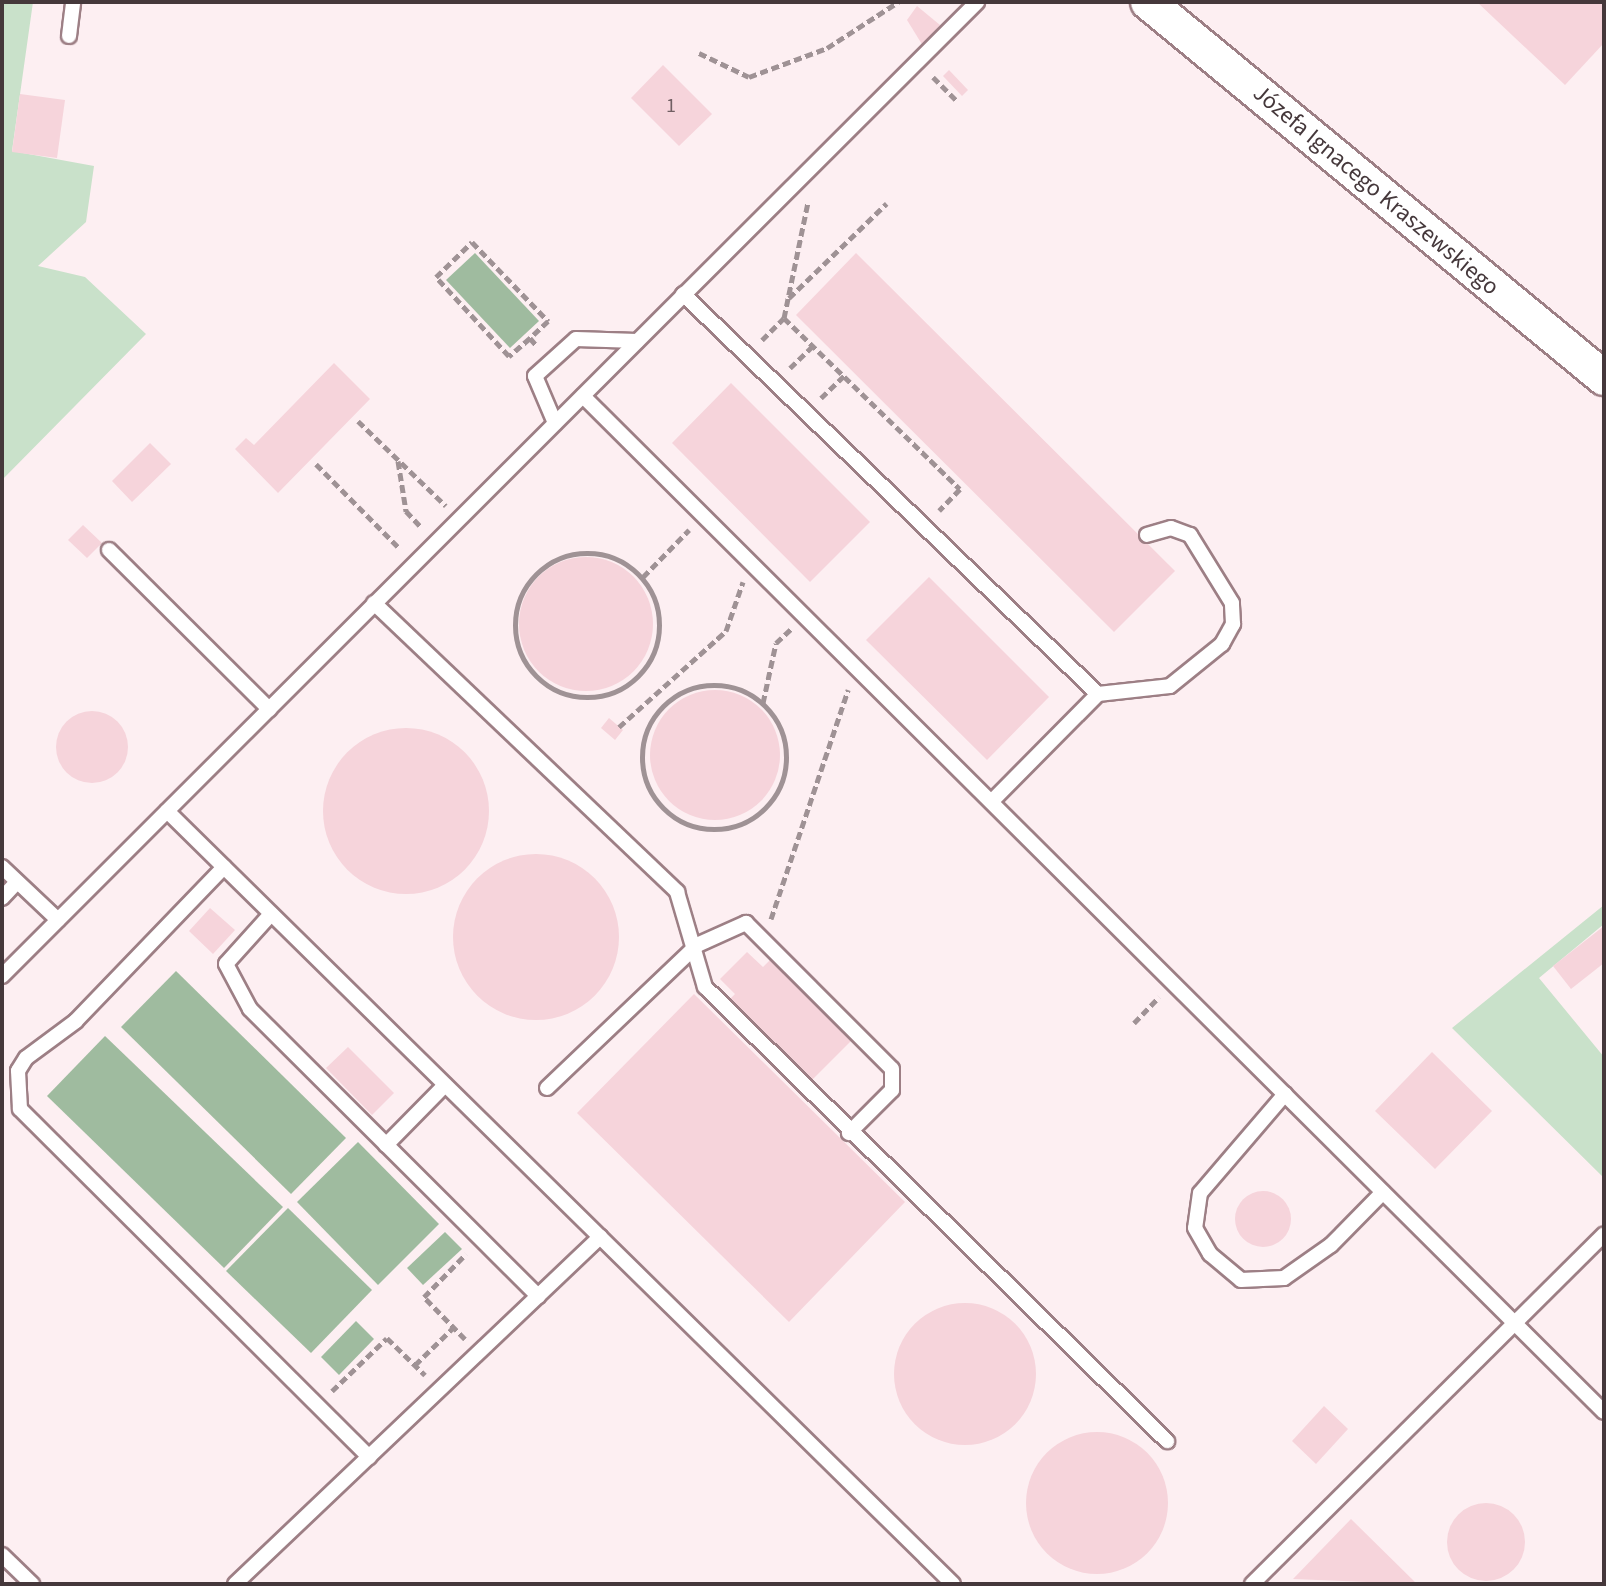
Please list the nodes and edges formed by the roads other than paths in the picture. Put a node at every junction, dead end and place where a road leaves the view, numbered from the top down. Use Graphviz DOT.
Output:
graph roads {
  1 [pos="73,2"];
  2 [pos="977,2"];
  3 [pos="1148,2"];
  4 [pos="69,36"];
  5 [pos="683,294"];
  6 [pos="637,341"];
  7 [pos="1604,378"];
  8 [pos="583,396"];
  9 [pos="555,423"];
  10 [pos="1147,535"];
  11 [pos="109,550"];
  12 [pos="374,603"];
  13 [pos="1098,694"];
  14 [pos="269,709"];
  15 [pos="993,800"];
  16 [pos="167,811"];
  17 [pos="2,867"];
  18 [pos="224,867"];
  19 [pos="17,882"];
  20 [pos="2,898"];
  21 [pos="271,914"];
  22 [pos="58,920"];
  23 [pos="697,945"];
  24 [pos="2,976"];
  25 [pos="445,1085"];
  26 [pos="547,1088"];
  27 [pos="1285,1094"];
  28 [pos="849,1133"];
  29 [pos="386,1145"];
  30 [pos="1383,1192"];
  31 [pos="1604,1234"];
  32 [pos="600,1237"];
  33 [pos="538,1296"];
  34 [pos="1512,1321"];
  35 [pos="1604,1412"];
  36 [pos="1167,1441"];
  37 [pos="369,1457"];
  38 [pos="2,1555"];
  39 [pos="32,1584"];
  40 [pos="235,1584"];
  41 [pos="953,1584"];
  42 [pos="1252,1584"];
  1 -- 4 [label="lane"];
  2 -- 5 [label="lane"];
  3 -- 7 [label="street, Józefa Ignacego Kraszewskiego"];
  5 -- 6 [label="lane"];
  5 -- 13 [label="lane"];
  6 -- 8 [label="lane"];
  6 -- 9 [label="lane"];
  8 -- 9 [label="lane"];
  8 -- 15 [label="lane"];
  9 -- 12 [label="lane"];
  10 -- 13 [label="lane"];
  11 -- 14 [label="lane"];
  12 -- 14 [label="lane"];
  12 -- 23 [label="lane"];
  13 -- 15 [label="lane"];
  14 -- 16 [label="lane"];
  15 -- 27 [label="lane"];
  16 -- 18 [label="lane"];
  16 -- 22 [label="lane"];
  17 -- 19 [label="lane"];
  18 -- 21 [label="lane"];
  18 -- 37 [label="lane"];
  19 -- 20 [label="lane"];
  19 -- 22 [label="lane"];
  21 -- 25 [label="lane"];
  21 -- 29 [label="lane"];
  22 -- 24 [label="lane"];
  23 -- 26 [label="lane"];
  23 -- 28 [label="lane"];
  23 -- 28 [label="lane"];
  25 -- 29 [label="lane"];
  25 -- 32 [label="lane"];
  27 -- 30 [label="lane"];
  27 -- 30 [label="lane"];
  28 -- 36 [label="lane"];
  29 -- 33 [label="lane"];
  30 -- 34 [label="lane"];
  31 -- 34 [label="lane"];
  32 -- 33 [label="lane"];
  32 -- 41 [label="lane"];
  33 -- 37 [label="lane"];
  34 -- 35 [label="lane"];
  34 -- 42 [label="lane"];
  37 -- 40 [label="lane"];
  38 -- 39 [label="lane"];
}
